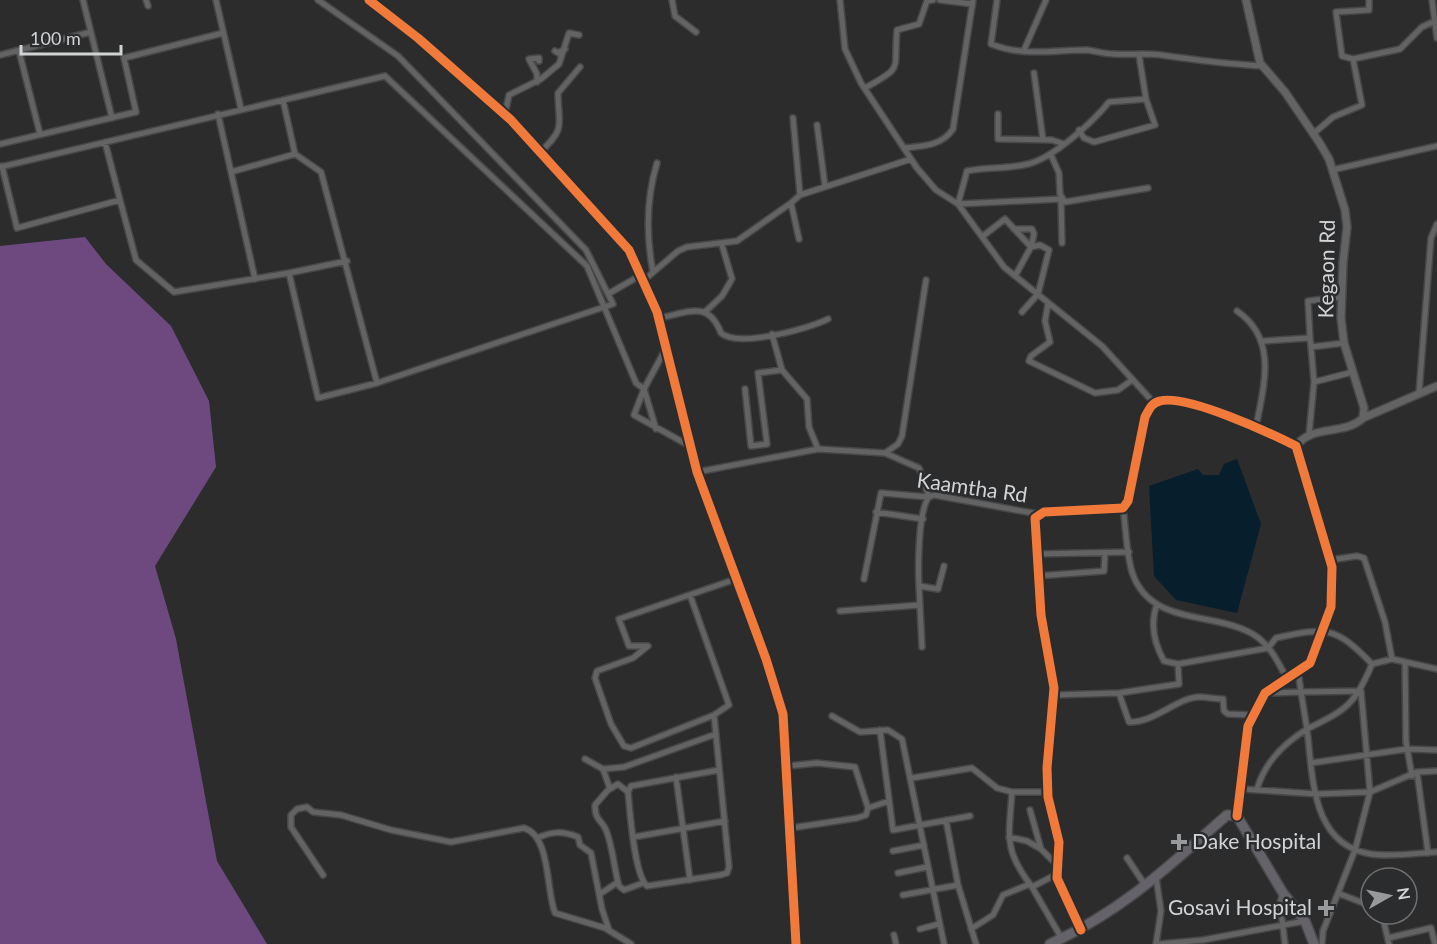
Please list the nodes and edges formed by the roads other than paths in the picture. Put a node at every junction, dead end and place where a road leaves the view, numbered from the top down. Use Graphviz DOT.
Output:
graph roads {
  1 [pos="83,0"];
  2 [pos="216,0"];
  3 [pos="318,0"];
  4 [pos="369,0"];
  5 [pos="672,0"];
  6 [pos="840,0"];
  7 [pos="929,0"];
  8 [pos="940,0"];
  9 [pos="997,0"];
  10 [pos="1046,0"];
  11 [pos="1246,0"];
  12 [pos="1369,0"];
  13 [pos="1432,0"];
  14 [pos="972,2"];
  15 [pos="1435,21"];
  16 [pos="91,32"];
  17 [pos="696,32"];
  18 [pos="223,33"];
  19 [pos="579,35"];
  20 [pos="1437,38"];
  21 [pos="566,49"];
  22 [pos="1024,50"];
  23 [pos="19,51"];
  24 [pos="555,51"];
  25 [pos="1139,55"];
  26 [pos="0,56"];
  27 [pos="1353,59"];
  28 [pos="539,61"];
  29 [pos="1262,66"];
  30 [pos="580,67"];
  31 [pos="1034,73"];
  32 [pos="537,82"];
  33 [pos="865,88"];
  34 [pos="1146,99"];
  35 [pos="284,100"];
  36 [pos="241,109"];
  37 [pos="218,114"];
  38 [pos="504,114"];
  39 [pos="998,114"];
  40 [pos="112,118"];
  41 [pos="794,118"];
  42 [pos="817,125"];
  43 [pos="1079,130"];
  44 [pos="40,134"];
  45 [pos="1313,134"];
  46 [pos="1043,140"];
  47 [pos="105,142"];
  48 [pos="0,144"];
  49 [pos="1064,144"];
  50 [pos="1437,146"];
  51 [pos="904,148"];
  52 [pos="540,152"];
  53 [pos="295,154"];
  54 [pos="1051,155"];
  55 [pos="911,159"];
  56 [pos="657,163"];
  57 [pos="1,166"];
  58 [pos="1332,170"];
  59 [pos="231,172"];
  60 [pos="825,186"];
  61 [pos="1148,189"];
  62 [pos="800,195"];
  63 [pos="120,200"];
  64 [pos="1061,200"];
  65 [pos="791,203"];
  66 [pos="958,204"];
  67 [pos="1437,224"];
  68 [pos="1014,229"];
  69 [pos="983,236"];
  70 [pos="799,239"];
  71 [pos="1062,243"];
  72 [pos="722,244"];
  73 [pos="1031,248"];
  74 [pos="347,261"];
  75 [pos="653,272"];
  76 [pos="289,273"];
  77 [pos="1015,276"];
  78 [pos="642,278"];
  79 [pos="255,279"];
  80 [pos="926,279"];
  81 [pos="608,294"];
  82 [pos="1038,294"];
  83 [pos="1341,297"];
  84 [pos="1048,304"];
  85 [pos="604,307"];
  86 [pos="1237,310"];
  87 [pos="706,311"];
  88 [pos="1022,312"];
  89 [pos="659,318"];
  90 [pos="828,319"];
  91 [pos="772,334"];
  92 [pos="1310,338"];
  93 [pos="1263,341"];
  94 [pos="1344,343"];
  95 [pos="1311,347"];
  96 [pos="666,348"];
  97 [pos="782,370"];
  98 [pos="1353,372"];
  99 [pos="1132,380"];
  100 [pos="1314,382"];
  101 [pos="377,383"];
  102 [pos="1437,386"];
  103 [pos="644,389"];
  104 [pos="745,389"];
  105 [pos="1419,393"];
  106 [pos="1154,404"];
  107 [pos="1363,418"];
  108 [pos="1256,427"];
  109 [pos="656,429"];
  110 [pos="1308,435"];
  111 [pos="767,444"];
  112 [pos="688,445"];
  113 [pos="1296,446"];
  114 [pos="818,449"];
  115 [pos="885,453"];
  116 [pos="769,458"];
  117 [pos="696,472"];
  118 [pos="929,497"];
  119 [pos="1123,508"];
  120 [pos="876,512"];
  121 [pos="1038,514"];
  122 [pos="923,519"];
  123 [pos="1129,552"];
  124 [pos="1105,553"];
  125 [pos="1036,554"];
  126 [pos="1330,560"];
  127 [pos="944,566"];
  128 [pos="1037,576"];
  129 [pos="736,579"];
  130 [pos="864,579"];
  131 [pos="919,586"];
  132 [pos="690,595"];
  133 [pos="1157,604"];
  134 [pos="920,605"];
  135 [pos="840,611"];
  136 [pos="1322,631"];
  137 [pos="922,647"];
  138 [pos="1268,648"];
  139 [pos="1392,659"];
  140 [pos="1405,662"];
  141 [pos="1178,664"];
  142 [pos="1372,664"];
  143 [pos="1437,669"];
  144 [pos="1298,671"];
  145 [pos="1286,677"];
  146 [pos="1360,691"];
  147 [pos="1301,692"];
  148 [pos="1119,693"];
  149 [pos="1264,693"];
  150 [pos="1054,695"];
  151 [pos="714,715"];
  152 [pos="832,716"];
  153 [pos="1253,716"];
  154 [pos="1307,729"];
  155 [pos="880,730"];
  156 [pos="716,734"];
  157 [pos="1407,749"];
  158 [pos="1437,750"];
  159 [pos="1366,756"];
  160 [pos="585,759"];
  161 [pos="1311,763"];
  162 [pos="788,766"];
  163 [pos="603,769"];
  164 [pos="719,770"];
  165 [pos="1437,771"];
  166 [pos="1415,774"];
  167 [pos="676,777"];
  168 [pos="912,778"];
  169 [pos="610,789"];
  170 [pos="1242,789"];
  171 [pos="1257,789"];
  172 [pos="627,792"];
  173 [pos="1012,792"];
  174 [pos="1047,792"];
  175 [pos="1370,792"];
  176 [pos="1317,794"];
  177 [pos="889,801"];
  178 [pos="868,808"];
  179 [pos="1030,810"];
  180 [pos="970,816"];
  181 [pos="1237,816"];
  182 [pos="946,820"];
  183 [pos="724,821"];
  184 [pos="920,825"];
  185 [pos="682,828"];
  186 [pos="791,828"];
  187 [pos="634,837"];
  188 [pos="1009,837"];
  189 [pos="537,838"];
  190 [pos="924,845"];
  191 [pos="1041,849"];
  192 [pos="1355,850"];
  193 [pos="893,851"];
  194 [pos="1437,852"];
  195 [pos="1428,853"];
  196 [pos="1127,858"];
  197 [pos="1057,866"];
  198 [pos="927,867"];
  199 [pos="898,873"];
  200 [pos="1057,874"];
  201 [pos="323,875"];
  202 [pos="1156,878"];
  203 [pos="690,880"];
  204 [pos="618,882"];
  205 [pos="643,883"];
  206 [pos="958,885"];
  207 [pos="1031,886"];
  208 [pos="1146,886"];
  209 [pos="932,891"];
  210 [pos="1283,893"];
  211 [pos="600,894"];
  212 [pos="1340,894"];
  213 [pos="903,895"];
  214 [pos="1359,901"];
  215 [pos="1305,921"];
  216 [pos="939,924"];
  217 [pos="1385,926"];
  218 [pos="1283,927"];
  219 [pos="920,929"];
  220 [pos="971,929"];
  221 [pos="609,930"];
  222 [pos="1081,930"];
  223 [pos="894,936"];
  224 [pos="1062,939"];
  225 [pos="1388,941"];
  226 [pos="1203,942"];
  227 [pos="631,944"];
  228 [pos="796,944"];
  229 [pos="896,944"];
  230 [pos="944,944"];
  231 [pos="976,944"];
  232 [pos="1050,944"];
  233 [pos="1158,944"];
  234 [pos="1285,944"];
  235 [pos="1314,944"];
  236 [pos="1322,944"];
  237 [pos="1435,944"];
  1 -- 16 [label="street"];
  2 -- 18 [label="street"];
  3 -- 81 [label="street"];
  4 -- 38 [label="street"];
  5 -- 17 [label="street"];
  6 -- 33 [label="street"];
  7 -- 33 [label="street"];
  8 -- 14 [label="street"];
  9 -- 22 [label="street"];
  10 -- 22 [label="street"];
  11 -- 29 [label="street, Kegaon Rd"];
  12 -- 27 [label="street"];
  13 -- 15 [label="street"];
  14 -- 51 [label="street"];
  15 -- 20 [label="street"];
  15 -- 27 [label="street"];
  16 -- 23 [label="street"];
  16 -- 40 [label="street"];
  18 -- 36 [label="street"];
  18 -- 40 [label="street"];
  19 -- 21 [label="street"];
  21 -- 24 [label="street"];
  21 -- 32 [label="street"];
  22 -- 25 [label="street"];
  23 -- 26 [label="street"];
  23 -- 44 [label="street"];
  25 -- 29 [label="street"];
  25 -- 34 [label="street"];
  27 -- 45 [label="street"];
  28 -- 32 [label="street"];
  29 -- 45 [label="street, Kegaon Rd"];
  30 -- 52 [label="street"];
  31 -- 46 [label="street"];
  32 -- 38 [label="street"];
  33 -- 51 [label="street"];
  34 -- 43 [label="street"];
  34 -- 43 [label="street"];
  35 -- 36 [label="street"];
  35 -- 53 [label="street"];
  35 -- 85 [label="street"];
  36 -- 37 [label="street"];
  37 -- 47 [label="street"];
  37 -- 59 [label="street"];
  38 -- 52 [label="street"];
  39 -- 46 [label="street"];
  40 -- 44 [label="street"];
  41 -- 62 [label="street"];
  42 -- 60 [label="street"];
  43 -- 49 [label="street"];
  44 -- 48 [label="street"];
  45 -- 58 [label="street, Kegaon Rd"];
  46 -- 49 [label="street"];
  47 -- 57 [label="street"];
  47 -- 63 [label="street"];
  49 -- 54 [label="street"];
  50 -- 58 [label="street"];
  51 -- 55 [label="street"];
  52 -- 78 [label="street"];
  53 -- 59 [label="street"];
  53 -- 74 [label="street"];
  54 -- 64 [label="street"];
  54 -- 66 [label="street"];
  55 -- 60 [label="street"];
  55 -- 66 [label="street"];
  56 -- 75 [label="street"];
  57 -- 63 [label="street"];
  58 -- 83 [label="street, Kegaon Rd"];
  59 -- 79 [label="street"];
  60 -- 62 [label="street"];
  61 -- 64 [label="street"];
  62 -- 65 [label="street"];
  63 -- 79 [label="street"];
  64 -- 66 [label="street"];
  64 -- 71 [label="street"];
  65 -- 70 [label="street"];
  65 -- 72 [label="street"];
  66 -- 69 [label="street"];
  67 -- 105 [label="street"];
  68 -- 69 [label="street"];
  68 -- 73 [label="street"];
  68 -- 73 [label="street"];
  69 -- 77 [label="street"];
  72 -- 75 [label="street"];
  72 -- 87 [label="street"];
  73 -- 77 [label="street"];
  73 -- 82 [label="street"];
  74 -- 76 [label="street"];
  74 -- 101 [label="street"];
  75 -- 78 [label="street"];
  76 -- 79 [label="street"];
  76 -- 101 [label="street"];
  77 -- 82 [label="street"];
  78 -- 81 [label="street"];
  78 -- 89 [label="street"];
  80 -- 115 [label="street"];
  81 -- 85 [label="street"];
  82 -- 84 [label="street"];
  82 -- 88 [label="street"];
  83 -- 92 [label="street"];
  83 -- 94 [label="street, Kegaon Rd"];
  84 -- 99 [label="street"];
  84 -- 99 [label="street"];
  85 -- 101 [label="street"];
  85 -- 103 [label="street"];
  86 -- 93 [label="street"];
  87 -- 89 [label="street"];
  87 -- 91 [label="street"];
  89 -- 96 [label="street"];
  90 -- 91 [label="street"];
  91 -- 97 [label="street"];
  92 -- 93 [label="street"];
  92 -- 95 [label="street"];
  93 -- 108 [label="street"];
  94 -- 95 [label="street"];
  94 -- 98 [label="street, Kegaon Rd"];
  95 -- 100 [label="street"];
  96 -- 103 [label="street"];
  96 -- 112 [label="street"];
  97 -- 111 [label="street"];
  97 -- 114 [label="street"];
  98 -- 100 [label="street"];
  98 -- 107 [label="street, Kegaon Rd"];
  99 -- 106 [label="street"];
  100 -- 110 [label="street"];
  102 -- 105 [label="street"];
  103 -- 109 [label="street"];
  103 -- 109 [label="street"];
  104 -- 111 [label="street"];
  105 -- 107 [label="street"];
  106 -- 108 [label="street"];
  106 -- 119 [label="street"];
  107 -- 110 [label="street"];
  108 -- 113 [label="street"];
  109 -- 112 [label="street"];
  110 -- 113 [label="street"];
  111 -- 116 [label="street"];
  112 -- 117 [label="street"];
  113 -- 126 [label="street"];
  114 -- 115 [label="street"];
  114 -- 116 [label="street"];
  115 -- 118 [label="street"];
  116 -- 117 [label="street"];
  117 -- 129 [label="street"];
  118 -- 120 [label="street, Kaamtha Rd"];
  118 -- 121 [label="street, Kaamtha Rd"];
  118 -- 122 [label="street"];
  119 -- 121 [label="street"];
  119 -- 123 [label="street"];
  120 -- 122 [label="street"];
  120 -- 130 [label="street"];
  121 -- 125 [label="street"];
  122 -- 131 [label="street"];
  123 -- 124 [label="street"];
  123 -- 133 [label="street"];
  124 -- 125 [label="street"];
  124 -- 128 [label="street"];
  125 -- 128 [label="street"];
  126 -- 136 [label="street"];
  126 -- 139 [label="street"];
  127 -- 131 [label="street"];
  128 -- 150 [label="street"];
  129 -- 132 [label="street"];
  129 -- 162 [label="street"];
  131 -- 134 [label="street"];
  132 -- 151 [label="street"];
  132 -- 151 [label="street"];
  133 -- 138 [label="street"];
  133 -- 141 [label="street"];
  134 -- 135 [label="street"];
  134 -- 137 [label="street"];
  136 -- 138 [label="street"];
  136 -- 142 [label="street"];
  136 -- 144 [label="street"];
  138 -- 141 [label="street"];
  138 -- 145 [label="street"];
  139 -- 140 [label="street"];
  139 -- 142 [label="street"];
  140 -- 143 [label="street"];
  140 -- 157 [label="street"];
  141 -- 148 [label="street"];
  142 -- 146 [label="street"];
  144 -- 145 [label="street"];
  144 -- 147 [label="street"];
  145 -- 149 [label="street"];
  146 -- 147 [label="street"];
  146 -- 154 [label="street"];
  146 -- 159 [label="street"];
  147 -- 149 [label="street"];
  147 -- 154 [label="street"];
  148 -- 150 [label="street"];
  148 -- 153 [label="street"];
  149 -- 153 [label="street"];
  150 -- 174 [label="street"];
  151 -- 156 [label="street"];
  152 -- 155 [label="street"];
  153 -- 170 [label="street"];
  154 -- 161 [label="street"];
  154 -- 171 [label="street"];
  155 -- 168 [label="street"];
  155 -- 177 [label="street"];
  156 -- 163 [label="street"];
  156 -- 164 [label="street"];
  157 -- 158 [label="street"];
  157 -- 159 [label="street"];
  157 -- 166 [label="street"];
  159 -- 161 [label="street"];
  159 -- 175 [label="street"];
  160 -- 163 [label="street"];
  161 -- 176 [label="street"];
  162 -- 178 [label="street"];
  162 -- 186 [label="street"];
  163 -- 169 [label="street"];
  164 -- 167 [label="street"];
  164 -- 183 [label="street"];
  165 -- 166 [label="street"];
  166 -- 175 [label="street"];
  166 -- 195 [label="street"];
  167 -- 172 [label="street"];
  167 -- 185 [label="street"];
  168 -- 173 [label="street"];
  168 -- 184 [label="street"];
  169 -- 172 [label="street"];
  169 -- 204 [label="street"];
  170 -- 171 [label="street"];
  170 -- 181 [label="street"];
  171 -- 176 [label="street"];
  172 -- 187 [label="street"];
  173 -- 174 [label="street"];
  173 -- 188 [label="street"];
  174 -- 197 [label="street"];
  175 -- 176 [label="street"];
  175 -- 192 [label="street"];
  176 -- 192 [label="street"];
  177 -- 178 [label="street"];
  177 -- 184 [label="street"];
  178 -- 186 [label="street"];
  179 -- 191 [label="street"];
  180 -- 182 [label="street"];
  181 -- 202 [label="main road"];
  181 -- 210 [label="main road"];
  182 -- 184 [label="street"];
  182 -- 206 [label="street"];
  183 -- 185 [label="street"];
  183 -- 203 [label="street"];
  184 -- 190 [label="street"];
  185 -- 187 [label="street"];
  185 -- 203 [label="street"];
  186 -- 228 [label="street"];
  187 -- 205 [label="street"];
  188 -- 191 [label="street"];
  188 -- 207 [label="street"];
  189 -- 201 [label="street"];
  189 -- 211 [label="street"];
  189 -- 221 [label="street"];
  190 -- 193 [label="street"];
  190 -- 198 [label="street"];
  191 -- 197 [label="street"];
  192 -- 195 [label="street"];
  192 -- 212 [label="street"];
  194 -- 195 [label="street"];
  196 -- 208 [label="street"];
  197 -- 200 [label="street"];
  198 -- 199 [label="street"];
  198 -- 209 [label="street"];
  200 -- 207 [label="street"];
  200 -- 222 [label="street"];
  202 -- 208 [label="main road"];
  202 -- 233 [label="street"];
  203 -- 205 [label="street"];
  204 -- 205 [label="street"];
  204 -- 211 [label="street"];
  206 -- 209 [label="street"];
  206 -- 220 [label="street"];
  207 -- 220 [label="street"];
  207 -- 224 [label="street"];
  208 -- 222 [label="main road"];
  209 -- 213 [label="street"];
  209 -- 216 [label="street"];
  210 -- 215 [label="main road"];
  210 -- 218 [label="street"];
  211 -- 221 [label="street"];
  212 -- 214 [label="street"];
  212 -- 236 [label="street"];
  215 -- 218 [label="street"];
  215 -- 235 [label="main road"];
  216 -- 219 [label="street"];
  216 -- 230 [label="street"];
  217 -- 225 [label="street"];
  218 -- 226 [label="street"];
  218 -- 234 [label="street"];
  220 -- 231 [label="street"];
  221 -- 227 [label="street"];
  222 -- 224 [label="main road"];
  223 -- 229 [label="street"];
  224 -- 232 [label="main road"];
  225 -- 237 [label="street"];
  226 -- 233 [label="street"];
}
